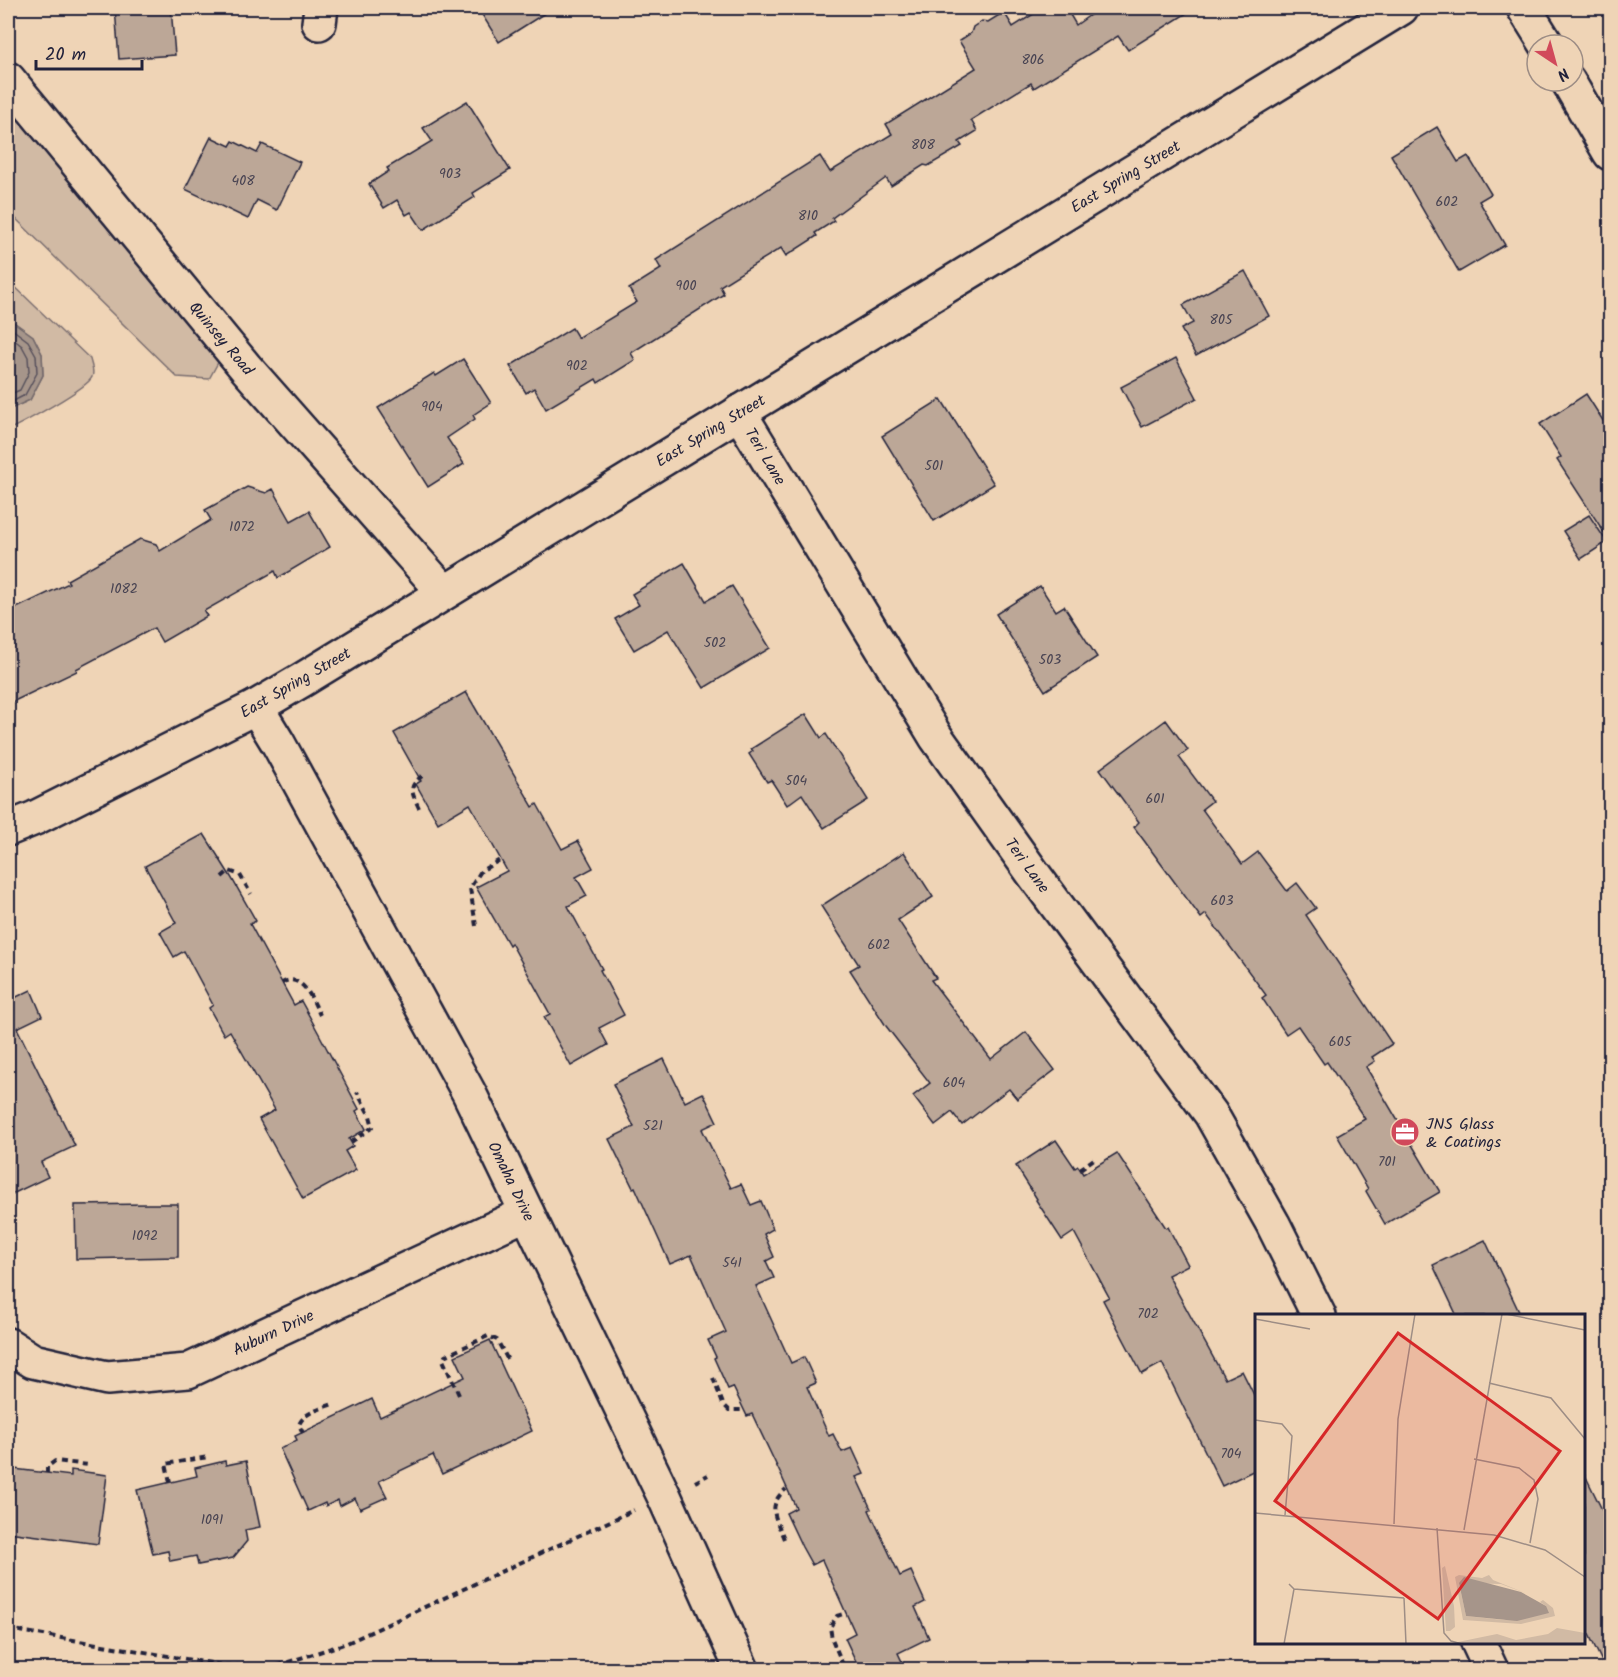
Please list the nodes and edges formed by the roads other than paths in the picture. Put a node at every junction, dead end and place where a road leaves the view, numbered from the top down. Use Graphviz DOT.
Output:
graph roads {
  1 [pos="1401,8"];
  2 [pos="1524,8"];
  3 [pos="1540,33"];
  4 [pos="8,79"];
  5 [pos="1575,93"];
  6 [pos="1611,153"];
  7 [pos="739,412"];
  8 [pos="444,592"];
  9 [pos="256,706"];
  10 [pos="8,830"];
  11 [pos="527,1213"];
  12 [pos="1318,1314"];
  13 [pos="8,1345"];
  14 [pos="1479,1644"];
  15 [pos="742,1670"];
  16 [pos="1491,1670"];
  1 -- 7 [label="street, East Spring Street"];
  2 -- 3 [label="street"];
  4 -- 8 [label="street, Quinsey Road"];
  5 -- 6 [label="street"];
  7 -- 8 [label="street, East Spring Street"];
  7 -- 12 [label="street, Teri Lane"];
  8 -- 9 [label="street, East Spring Street"];
  9 -- 10 [label="street, East Spring Street"];
  9 -- 11 [label="street, Omaha Drive"];
  11 -- 13 [label="street, Auburn Drive"];
  11 -- 15 [label="street, Omaha Drive"];
  14 -- 16 [label="street"];
}
